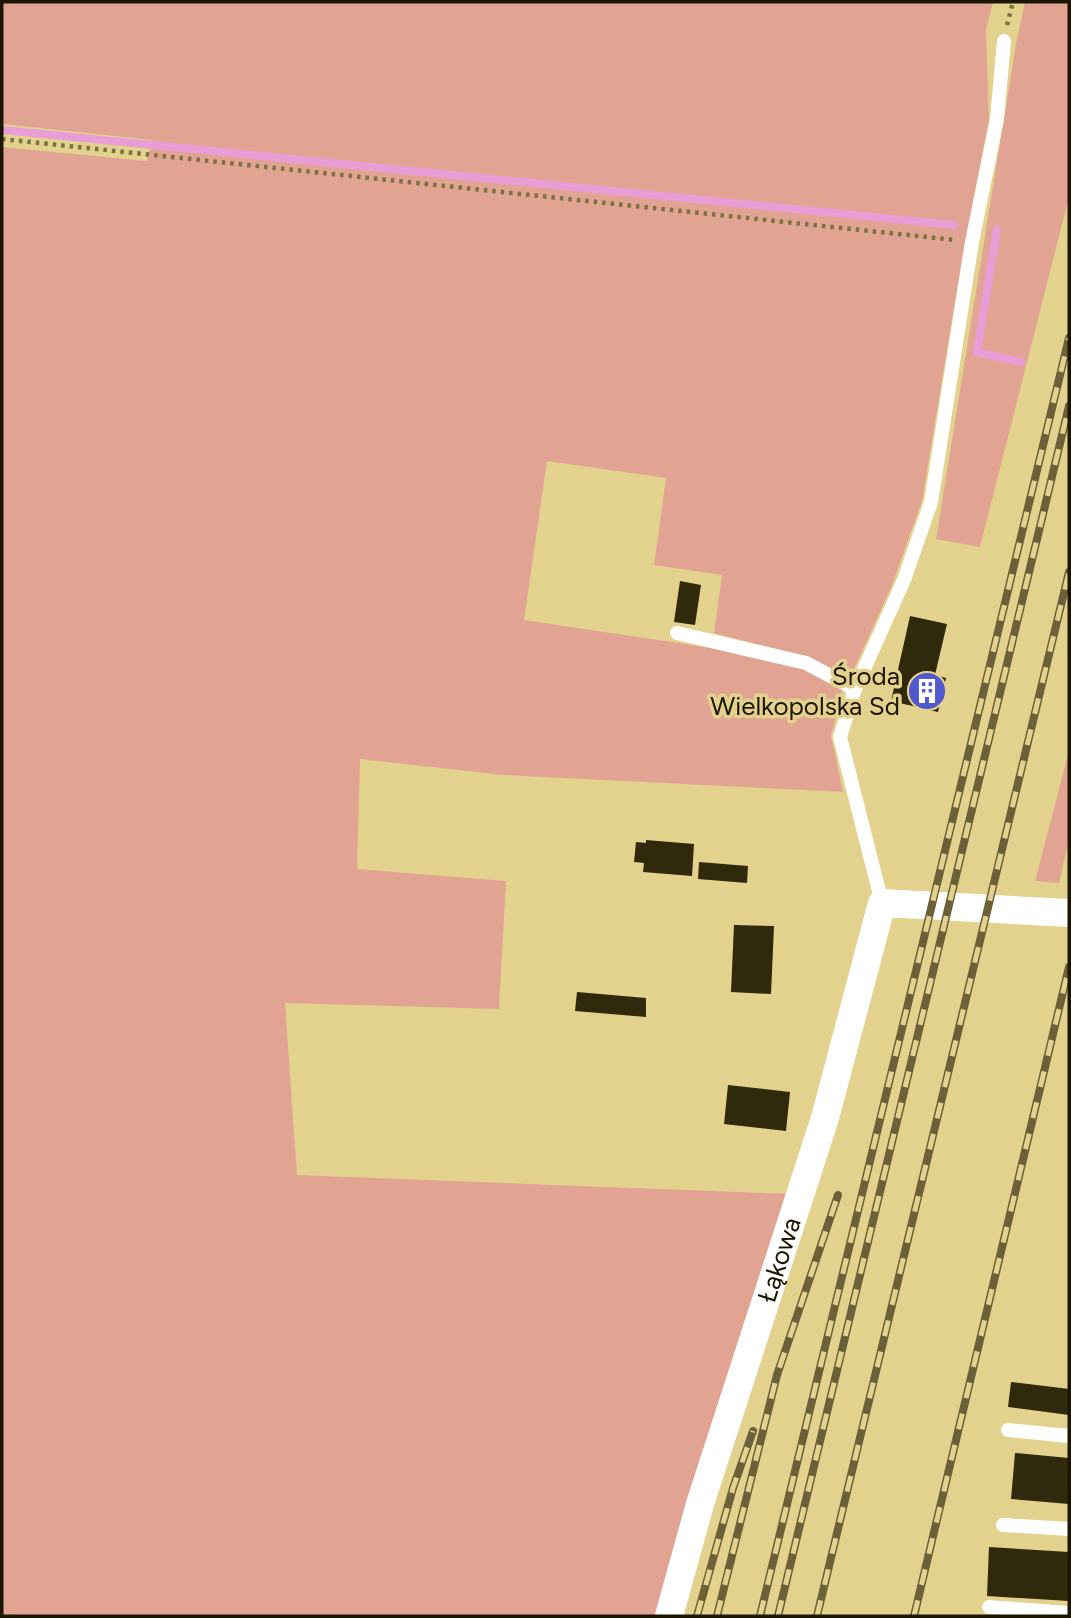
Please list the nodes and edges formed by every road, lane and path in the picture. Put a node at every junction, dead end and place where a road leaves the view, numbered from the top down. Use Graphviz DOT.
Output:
graph roads {
  1 [pos="1004,41"];
  2 [pos="2,139"];
  3 [pos="972,242"];
  4 [pos="677,633"];
  5 [pos="855,689"];
  6 [pos="882,903"];
  7 [pos="1068,908"];
  8 [pos="1008,1430"];
  9 [pos="1069,1436"];
  10 [pos="1003,1525"];
  11 [pos="1069,1529"];
  12 [pos="989,1607"];
  13 [pos="1069,1613"];
  14 [pos="669,1616"];
  1 -- 3 [label="lane"];
  2 -- 3 [label="path"];
  3 -- 5 [label="lane"];
  4 -- 5 [label="lane"];
  5 -- 6 [label="lane"];
  6 -- 7 [label="street"];
  6 -- 14 [label="street, Łąkowa"];
  8 -- 9 [label="lane"];
  10 -- 11 [label="lane"];
  12 -- 13 [label="lane"];
}
